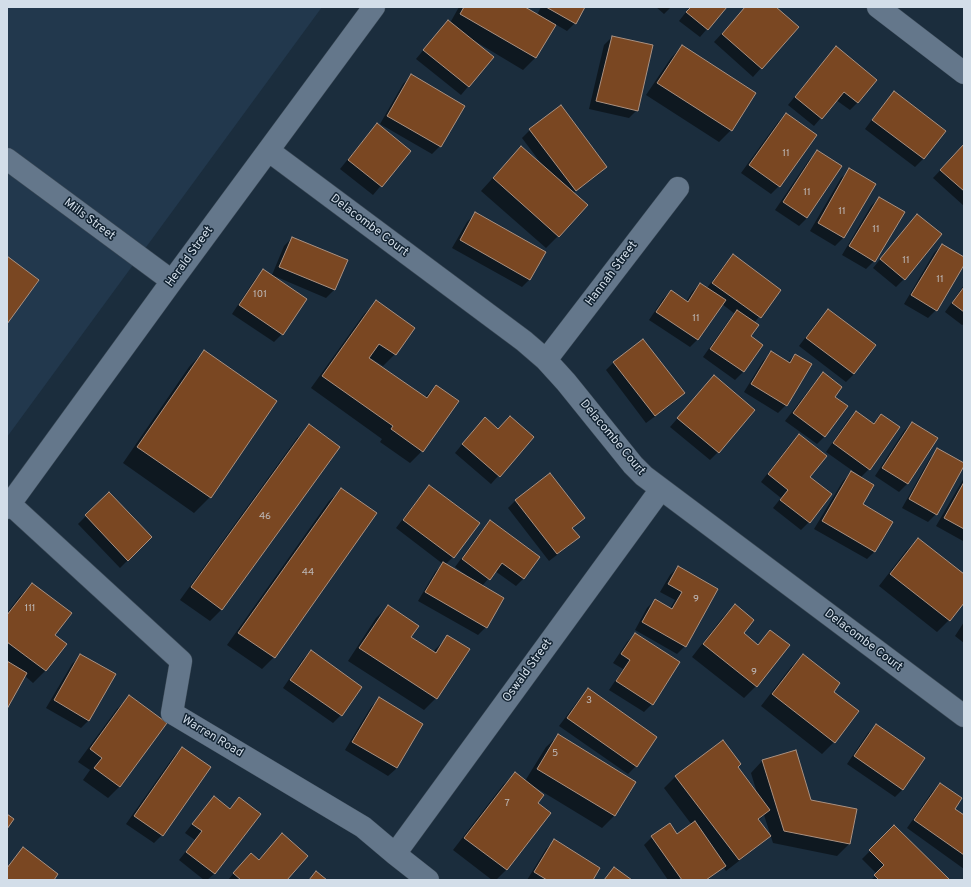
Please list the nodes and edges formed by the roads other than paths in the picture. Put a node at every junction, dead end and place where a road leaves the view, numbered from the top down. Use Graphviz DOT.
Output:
graph roads {
  1 [pos="374,7"];
  2 [pos="878,7"];
  3 [pos="964,73"];
  4 [pos="269,151"];
  5 [pos="7,159"];
  6 [pos="678,188"];
  7 [pos="172,281"];
  8 [pos="546,360"];
  9 [pos="661,489"];
  10 [pos="9,506"];
  11 [pos="964,716"];
  12 [pos="395,854"];
  13 [pos="428,880"];
  1 -- 4 [label="street, Herald Street"];
  2 -- 3 [label="street"];
  4 -- 7 [label="street, Herald Street"];
  4 -- 8 [label="street, Delacombe Court"];
  5 -- 7 [label="street, Mills Street"];
  6 -- 8 [label="street, Hannah Street"];
  7 -- 10 [label="street, Herald Street"];
  8 -- 9 [label="street, Delacombe Court"];
  9 -- 11 [label="street, Delacombe Court"];
  9 -- 12 [label="street, Oswald Street"];
  10 -- 12 [label="street, Warren Road"];
  12 -- 13 [label="street, Warren Road"];
}
